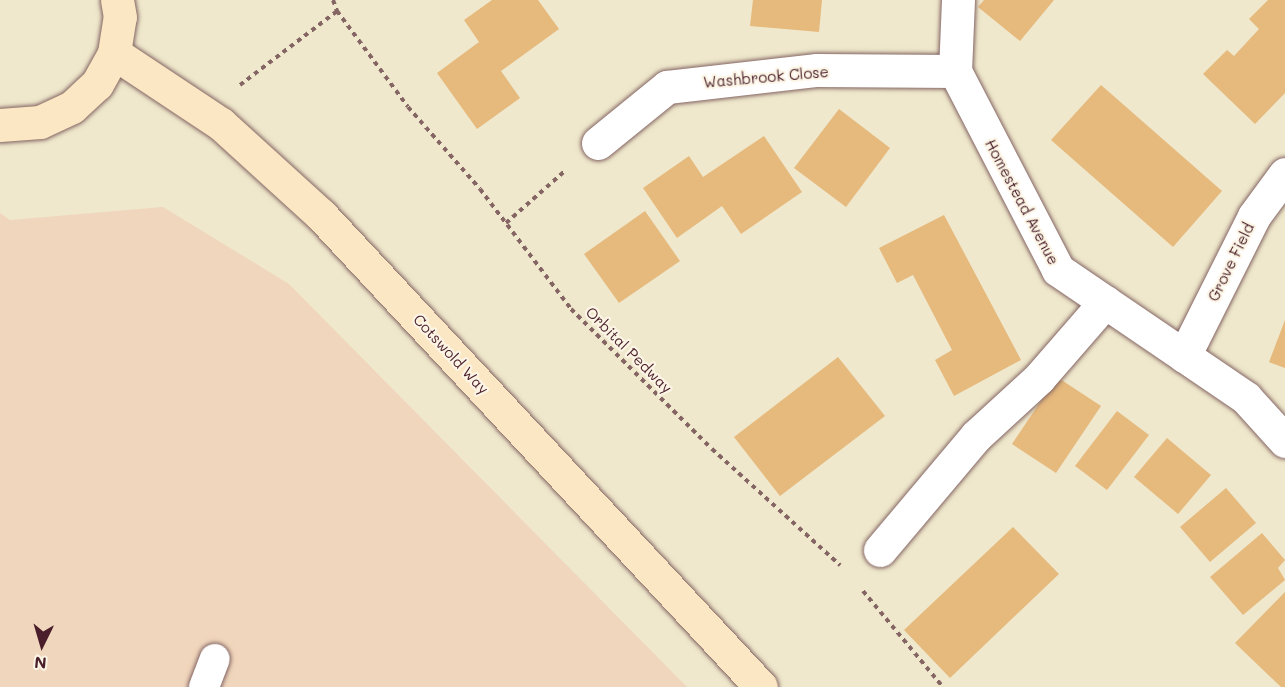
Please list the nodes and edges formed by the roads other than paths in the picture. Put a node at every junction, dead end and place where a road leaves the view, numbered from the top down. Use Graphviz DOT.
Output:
graph roads {
  1 [pos="117,0"];
  2 [pos="958,0"];
  3 [pos="114,53"];
  4 [pos="955,71"];
  5 [pos="0,125"];
  6 [pos="598,142"];
  7 [pos="1285,174"];
  8 [pos="1105,302"];
  9 [pos="1184,356"];
  10 [pos="1285,441"];
  11 [pos="880,550"];
  12 [pos="215,658"];
  13 [pos="204,687"];
  14 [pos="761,687"];
  1 -- 3 [label="main road"];
  2 -- 4 [label="street, Homestead Avenue"];
  3 -- 5 [label="main road"];
  3 -- 14 [label="main road, Cotswold Way"];
  4 -- 6 [label="street, Washbrook Close"];
  4 -- 8 [label="street, Homestead Avenue"];
  7 -- 9 [label="street, Grove Field"];
  8 -- 9 [label="street, Homestead Avenue"];
  8 -- 11 [label="street"];
  9 -- 10 [label="street, Homestead Avenue"];
  12 -- 13 [label="lane"];
}
